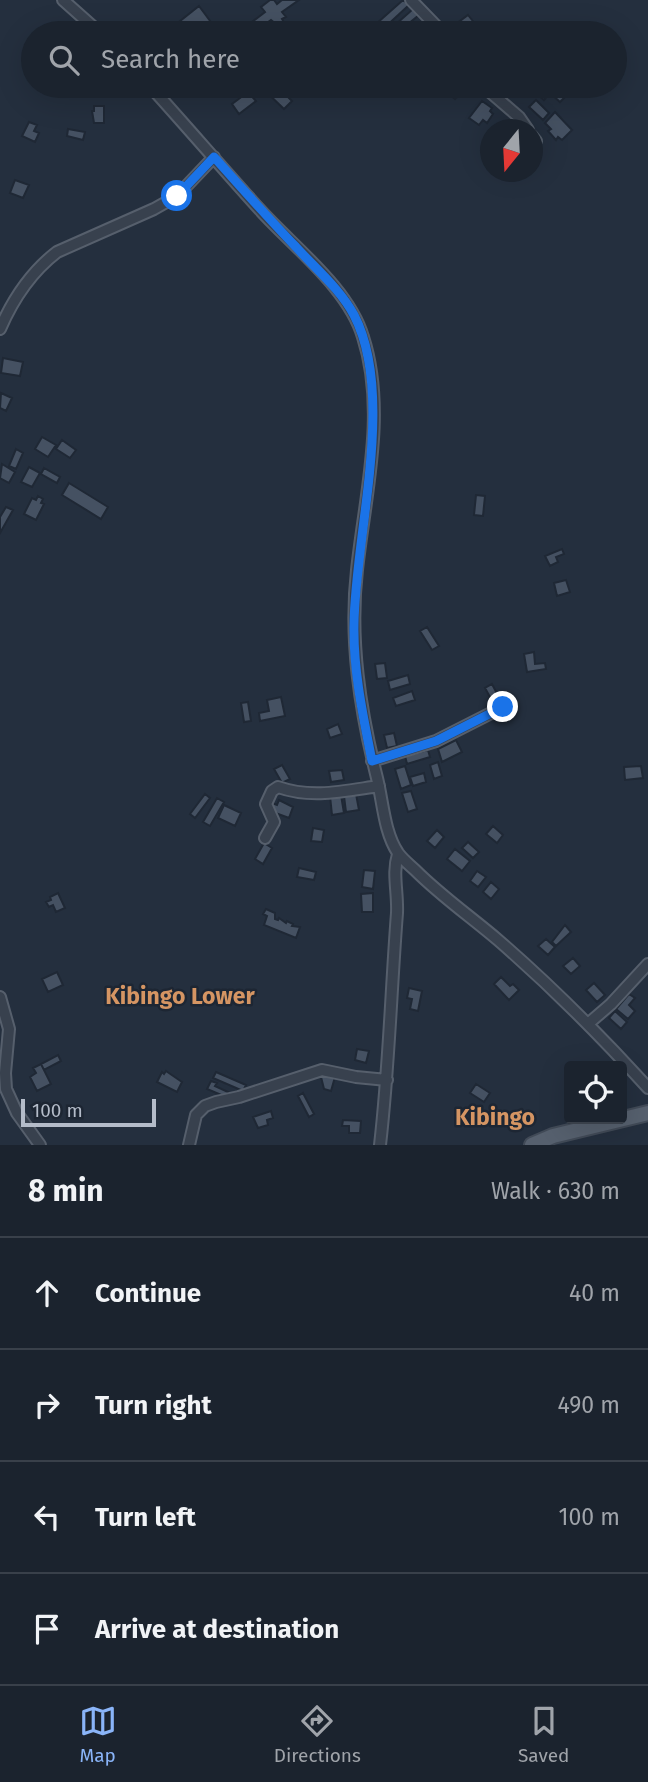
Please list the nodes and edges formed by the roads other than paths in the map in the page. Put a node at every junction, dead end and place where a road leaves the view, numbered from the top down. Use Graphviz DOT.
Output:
graph roads {
  1 [pos="63,0"];
  2 [pos="411,0"];
  3 [pos="87,21"];
  4 [pos="431,21"];
  5 [pos="161,98"];
  6 [pos="497,98"];
  7 [pos="520,119"];
  8 [pos="214,157"];
  9 [pos="0,329"];
  10 [pos="503,707"];
  11 [pos="372,761"];
  12 [pos="379,786"];
  13 [pos="265,838"];
  14 [pos="398,854"];
  15 [pos="648,964"];
  16 [pos="0,997"];
  17 [pos="589,1023"];
  18 [pos="387,1080"];
  19 [pos="648,1087"];
  20 [pos="648,1113"];
  21 [pos="40,1145"];
  22 [pos="190,1145"];
  23 [pos="380,1145"];
  24 [pos="532,1145"];
  1 -- 3 [label="street"];
  2 -- 4 [label="street"];
  5 -- 8 [label="street"];
  6 -- 7 [label="street"];
  8 -- 9 [label="street"];
  8 -- 11 [label="street"];
  10 -- 11 [label="street"];
  11 -- 12 [label="street"];
  12 -- 13 [label="street"];
  12 -- 14 [label="street"];
  14 -- 17 [label="street"];
  14 -- 18 [label="street"];
  15 -- 17 [label="street"];
  16 -- 21 [label="street"];
  17 -- 19 [label="street"];
  18 -- 22 [label="street"];
  18 -- 23 [label="street"];
  20 -- 24 [label="main road"];
}
